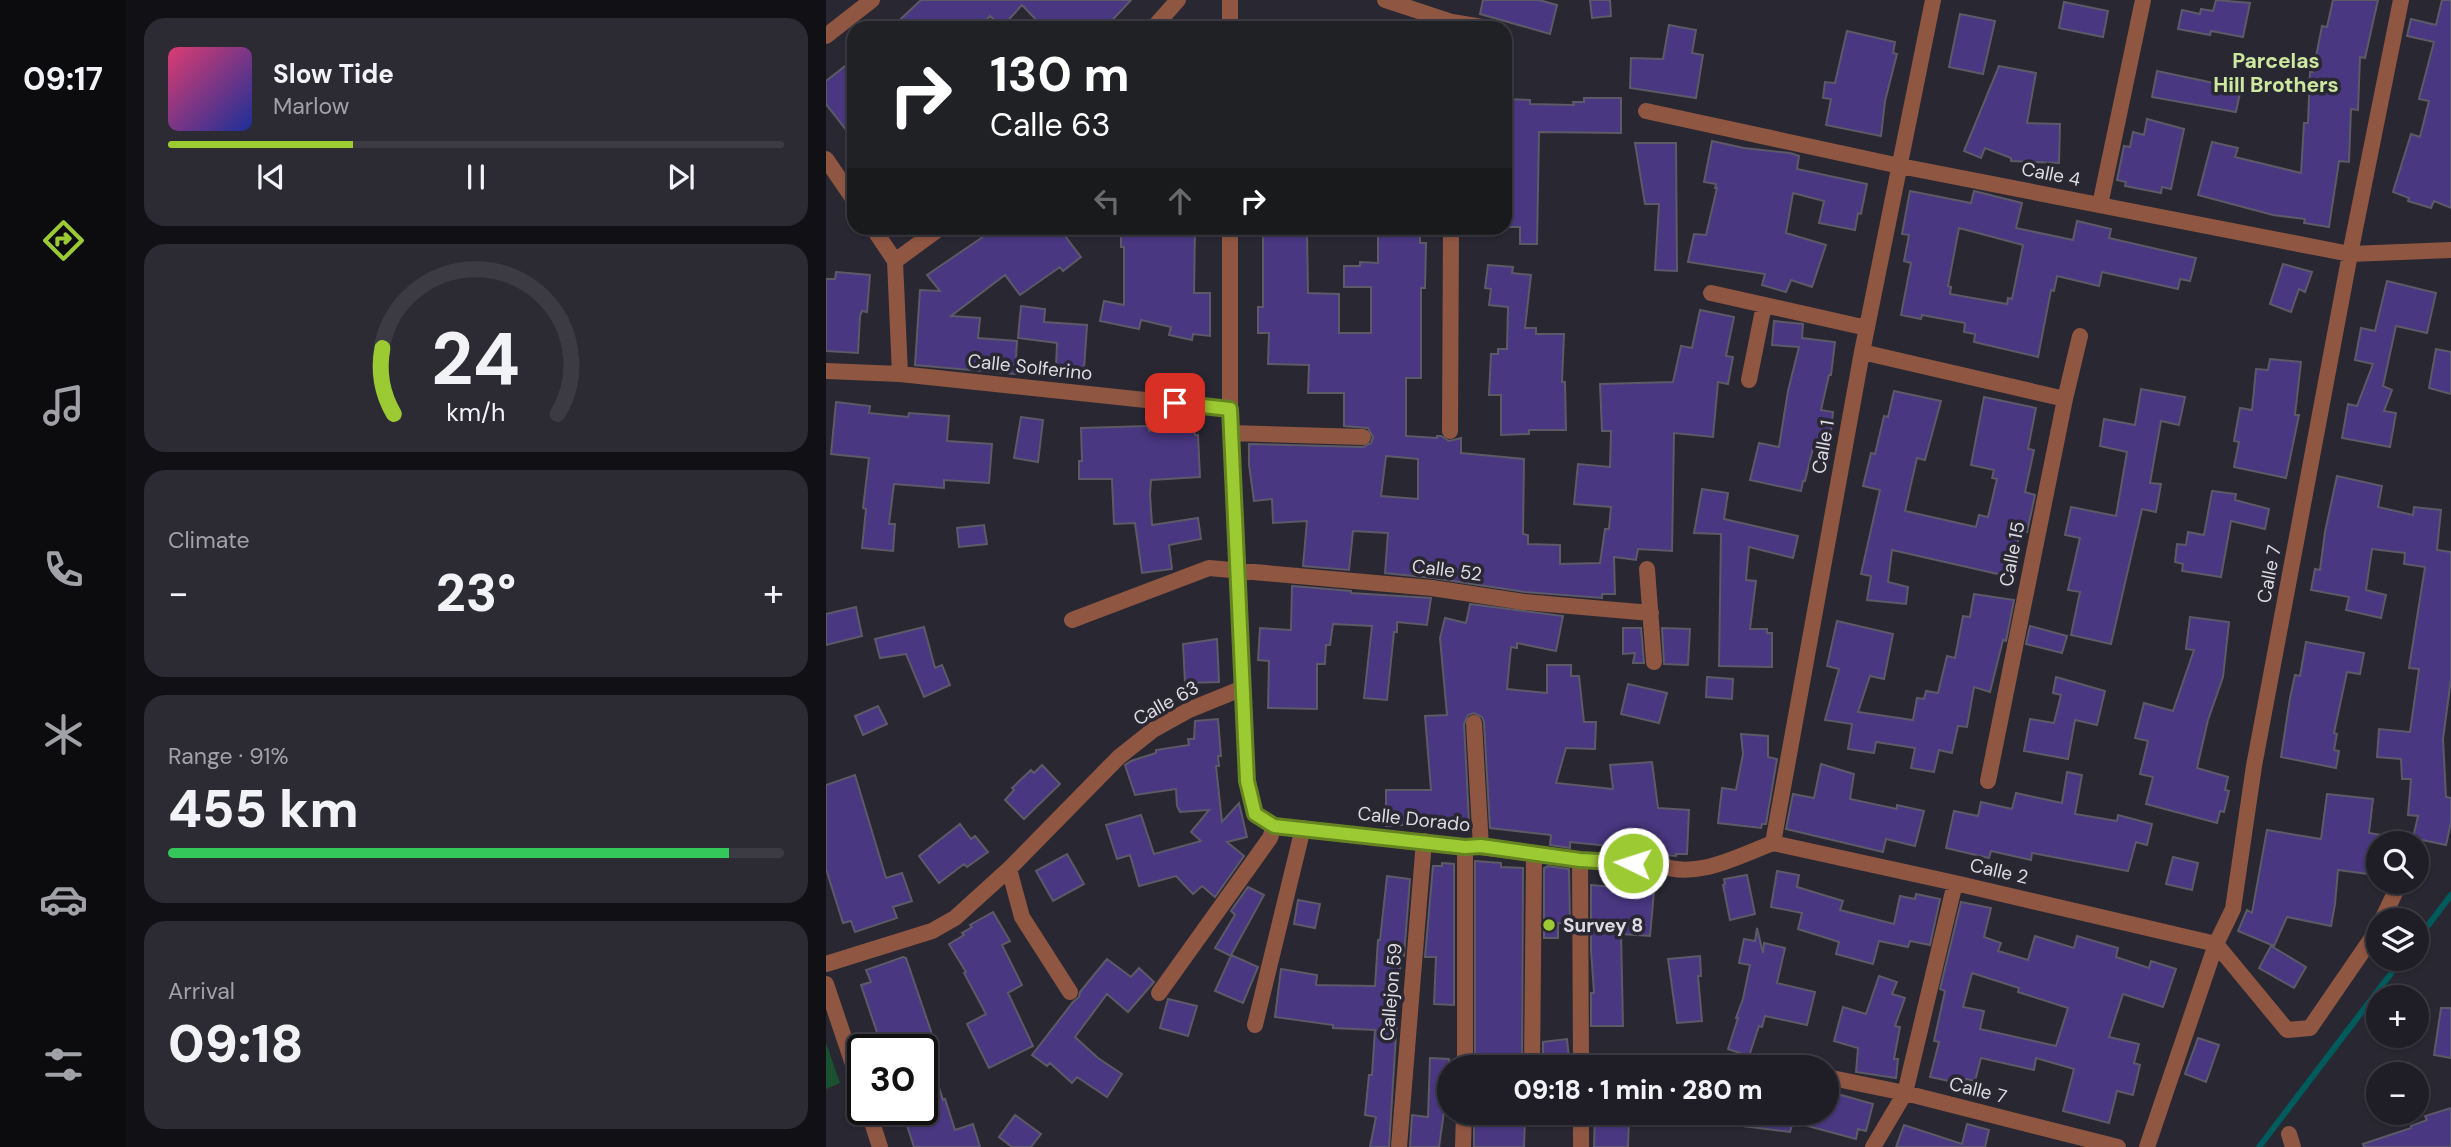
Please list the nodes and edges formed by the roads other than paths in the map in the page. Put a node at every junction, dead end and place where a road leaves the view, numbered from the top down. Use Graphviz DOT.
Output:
graph roads {
  1 [pos="872,0"];
  2 [pos="1178,0"];
  3 [pos="1230,0"];
  4 [pos="1385,0"];
  5 [pos="1933,0"];
  6 [pos="2143,0"];
  7 [pos="2402,0"];
  8 [pos="1159,21"];
  9 [pos="1230,21"];
  10 [pos="1441,21"];
  11 [pos="826,36"];
  12 [pos="1646,111"];
  13 [pos="826,159"];
  14 [pos="1900,166"];
  15 [pos="847,190"];
  16 [pos="2100,205"];
  17 [pos="878,235"];
  18 [pos="930,235"];
  19 [pos="1230,235"];
  20 [pos="1451,235"];
  21 [pos="2451,250"];
  22 [pos="2350,254"];
  23 [pos="895,261"];
  24 [pos="1711,293"];
  25 [pos="1763,305"];
  26 [pos="1867,327"];
  27 [pos="2080,335"];
  28 [pos="1862,352"];
  29 [pos="826,371"];
  30 [pos="900,374"];
  31 [pos="1749,380"];
  32 [pos="2065,399"];
  33 [pos="1230,409"];
  34 [pos="1450,431"];
  35 [pos="1231,433"];
  36 [pos="1363,437"];
  37 [pos="1647,569"];
  38 [pos="1237,570"];
  39 [pos="1651,613"];
  40 [pos="1072,620"];
  41 [pos="1654,663"];
  42 [pos="1243,688"];
  43 [pos="1474,723"];
  44 [pos="1988,781"];
  45 [pos="1274,826"];
  46 [pos="1303,828"];
  47 [pos="1424,841"];
  48 [pos="1773,844"];
  49 [pos="1473,847"];
  50 [pos="1534,855"];
  51 [pos="1580,860"];
  52 [pos="1009,869"];
  53 [pos="1955,883"];
  54 [pos="2216,944"];
  55 [pos="2366,946"];
  56 [pos="826,964"];
  57 [pos="826,984"];
  58 [pos="1070,992"];
  59 [pos="1159,993"];
  60 [pos="1255,1025"];
  61 [pos="847,1046"];
  62 [pos="1465,1055"];
  63 [pos="1532,1055"];
  64 [pos="1581,1055"];
  65 [pos="1839,1079"];
  66 [pos="1905,1093"];
  67 [pos="873,1125"];
  68 [pos="1464,1125"];
  69 [pos="1581,1125"];
  70 [pos="880,1147"];
  71 [pos="1399,1147"];
  72 [pos="1463,1147"];
  73 [pos="1581,1147"];
  74 [pos="1873,1147"];
  75 [pos="2118,1147"];
  76 [pos="2147,1147"];
  1 -- 11 [label="street"];
  2 -- 8 [label="street"];
  3 -- 9 [label="street"];
  4 -- 10 [label="street"];
  5 -- 14 [label="street, Calle 1"];
  6 -- 16 [label="street"];
  7 -- 22 [label="street, Calle 7"];
  12 -- 14 [label="street, Calle 4"];
  13 -- 15 [label="street"];
  14 -- 16 [label="street, Calle 4"];
  14 -- 26 [label="street, Calle 1"];
  16 -- 22 [label="street, Calle 4"];
  17 -- 23 [label="street"];
  18 -- 23 [label="street"];
  19 -- 33 [label="street"];
  20 -- 34 [label="street"];
  21 -- 22 [label="street, Calle 4"];
  22 -- 54 [label="street, Calle 7"];
  23 -- 30 [label="street"];
  24 -- 25 [label="street"];
  25 -- 26 [label="street"];
  25 -- 31 [label="street"];
  26 -- 28 [label="street, Calle 1"];
  27 -- 32 [label="street, Calle 15"];
  28 -- 32 [label="street"];
  28 -- 48 [label="street, Calle 1"];
  29 -- 30 [label="street, Calle Solferino"];
  30 -- 33 [label="street, Calle Solferino"];
  32 -- 44 [label="street, Calle 15"];
  33 -- 35 [label="street"];
  35 -- 36 [label="street"];
  35 -- 38 [label="street"];
  37 -- 39 [label="street"];
  38 -- 39 [label="street, Calle 52"];
  38 -- 40 [label="street, Calle 52"];
  38 -- 42 [label="street"];
  39 -- 41 [label="street"];
  42 -- 45 [label="street"];
  42 -- 52 [label="street, Calle 63"];
  43 -- 49 [label="street"];
  45 -- 46 [label="street, Calle Dorado"];
  45 -- 59 [label="street"];
  46 -- 47 [label="street, Calle Dorado"];
  46 -- 60 [label="street"];
  47 -- 49 [label="street, Calle Dorado"];
  47 -- 71 [label="street, Callejon 59"];
  48 -- 51 [label="street, Calle Dorado"];
  48 -- 53 [label="street, Calle 2"];
  49 -- 50 [label="street, Calle Dorado"];
  49 -- 62 [label="street"];
  50 -- 51 [label="street, Calle Dorado"];
  50 -- 63 [label="street"];
  51 -- 64 [label="street"];
  52 -- 56 [label="street, Calle 63"];
  52 -- 58 [label="street"];
  53 -- 54 [label="street, Calle 2"];
  53 -- 66 [label="street"];
  54 -- 55 [label="street"];
  54 -- 76 [label="street, Calle 7"];
  57 -- 61 [label="street"];
  65 -- 66 [label="street, Calle 7"];
  66 -- 74 [label="street"];
  66 -- 75 [label="street, Calle 7"];
  67 -- 70 [label="street"];
  68 -- 72 [label="street"];
  69 -- 73 [label="street"];
}
